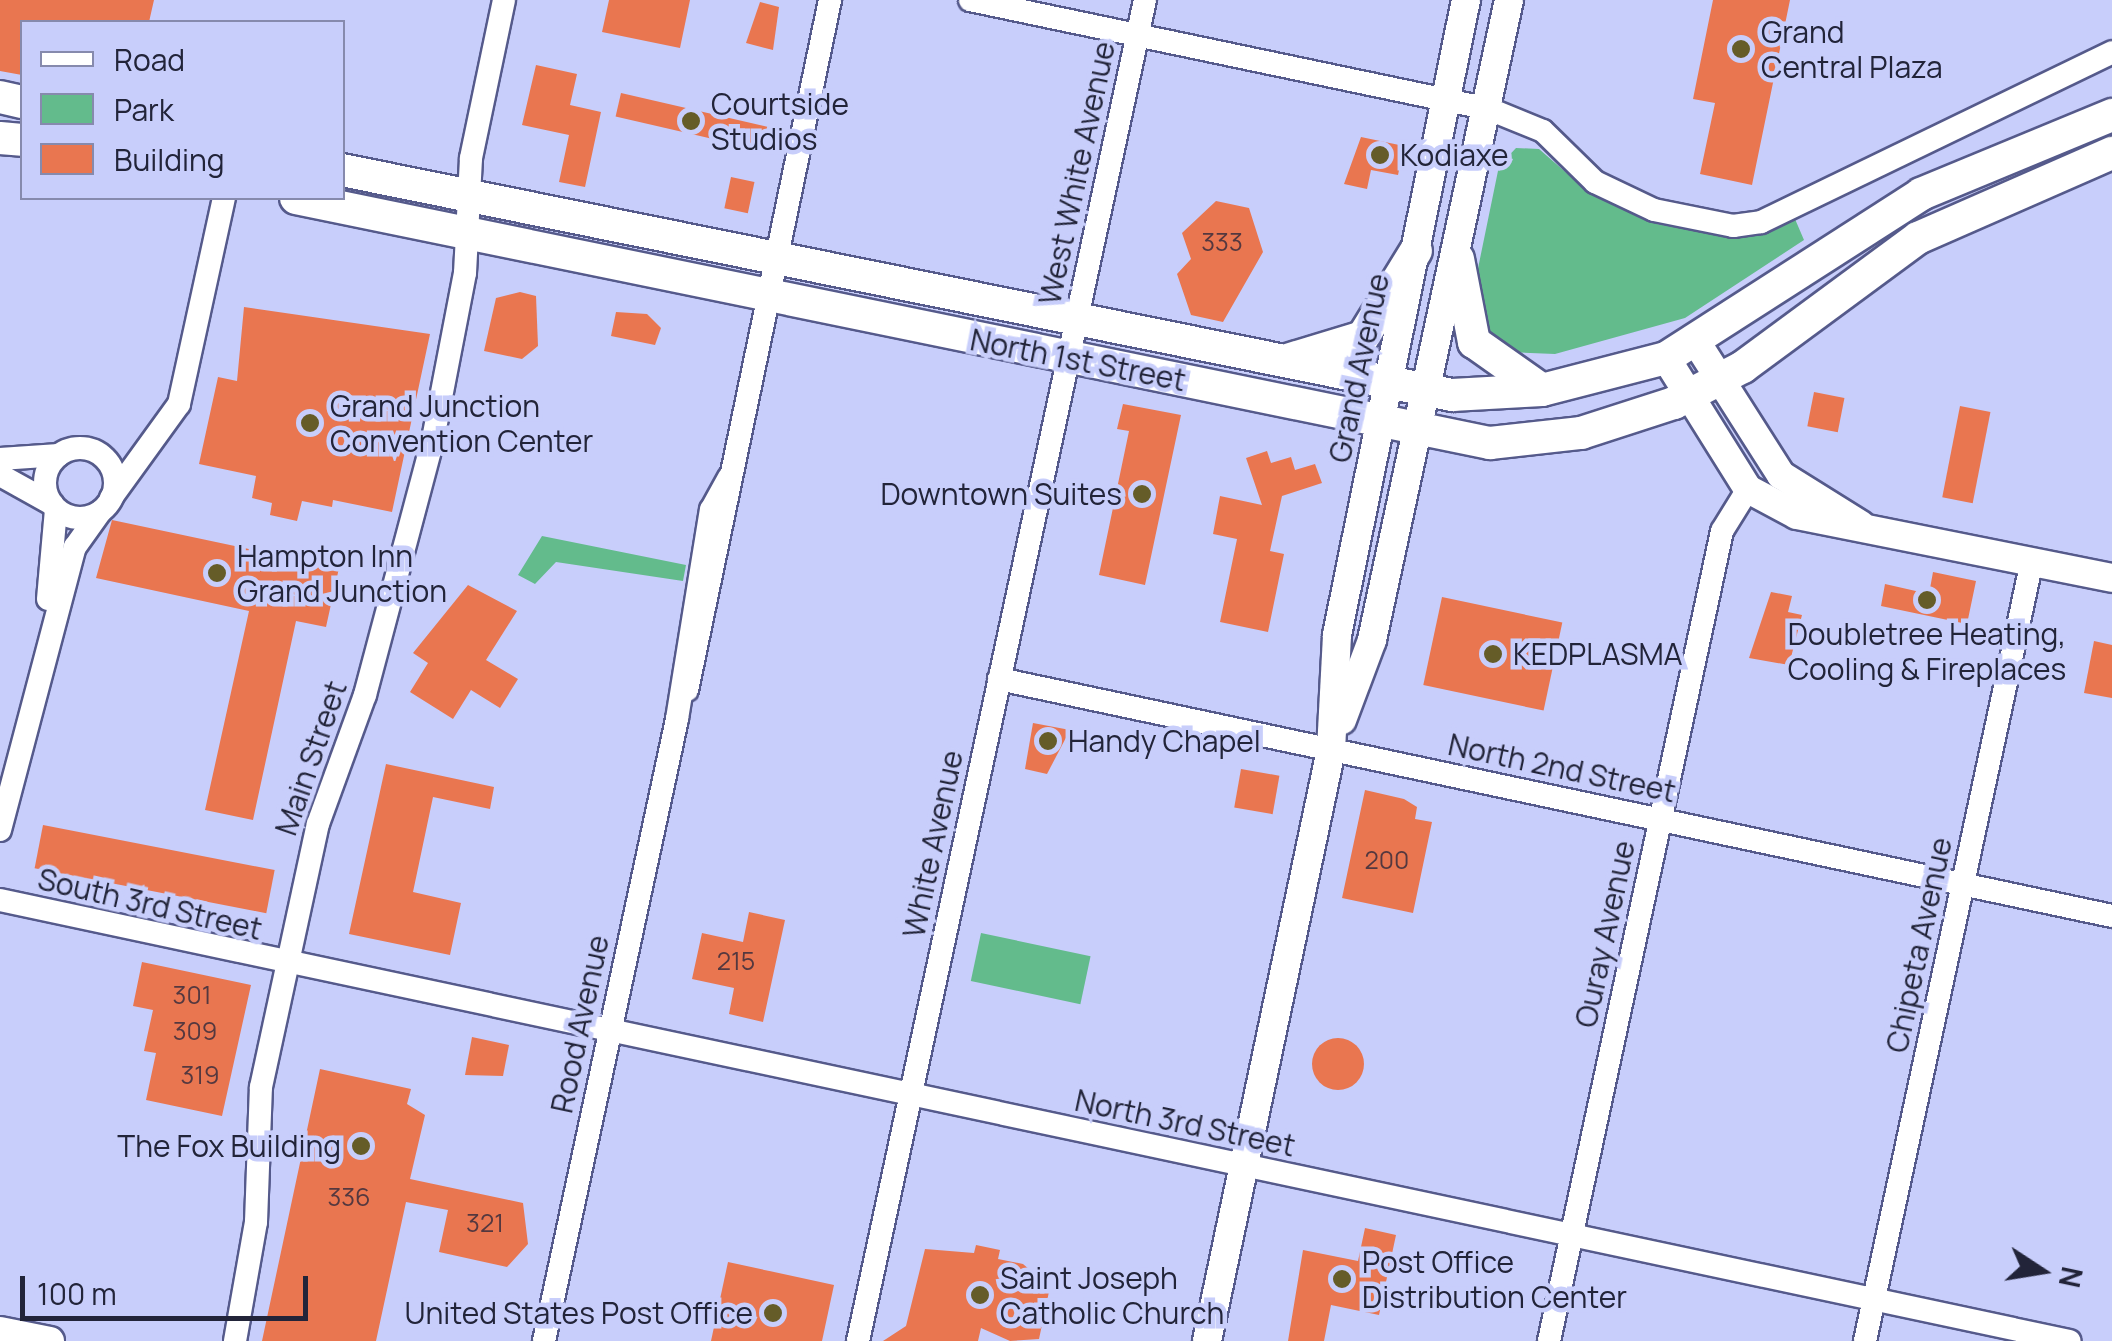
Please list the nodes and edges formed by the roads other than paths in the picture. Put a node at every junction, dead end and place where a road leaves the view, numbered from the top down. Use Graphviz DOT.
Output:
graph roads {
  1 [pos="504,0"];
  2 [pos="830,0"];
  3 [pos="970,0"];
  4 [pos="1145,0"];
  5 [pos="1466,0"];
  6 [pos="1509,0"];
  7 [pos="1137,37"];
  8 [pos="2112,52"];
  9 [pos="1447,101"];
  10 [pos="1489,109"];
  11 [pos="2112,115"];
  12 [pos="2112,153"];
  13 [pos="345,171"];
  14 [pos="468,198"];
  15 [pos="224,200"];
  16 [pos="305,200"];
  17 [pos="466,234"];
  18 [pos="1416,250"];
  19 [pos="774,258"];
  20 [pos="1458,259"];
  21 [pos="765,298"];
  22 [pos="1076,322"];
  23 [pos="1694,340"];
  24 [pos="1666,358"];
  25 [pos="1068,359"];
  26 [pos="1268,363"];
  27 [pos="1718,379"];
  28 [pos="1388,388"];
  29 [pos="1542,390"];
  30 [pos="1427,396"];
  31 [pos="1687,396"];
  32 [pos="1381,424"];
  33 [pos="1419,432"];
  34 [pos="148,445"];
  35 [pos="92,450"];
  36 [pos="58,455"];
  37 [pos="0,459"];
  38 [pos="0,475"];
  39 [pos="1748,489"];
  40 [pos="106,505"];
  41 [pos="54,507"];
  42 [pos="1861,525"];
  43 [pos="2032,561"];
  44 [pos="2112,578"];
  45 [pos="51,627"];
  46 [pos="999,679"];
  47 [pos="1331,750"];
  48 [pos="1660,820"];
  49 [pos="0,830"];
  50 [pos="1962,884"];
  51 [pos="0,900"];
  52 [pos="2112,916"];
  53 [pos="286,967"];
  54 [pos="609,1030"];
  55 [pos="910,1095"];
  56 [pos="1244,1166"];
  57 [pos="1572,1235"];
  58 [pos="1874,1299"];
  59 [pos="0,1331"];
  60 [pos="50,1341"];
  61 [pos="235,1341"];
  62 [pos="544,1341"];
  63 [pos="858,1341"];
  64 [pos="1206,1341"];
  65 [pos="1549,1341"];
  66 [pos="1865,1341"];
  67 [pos="2070,1341"];
  1 -- 14 [label="street, Main Street"];
  2 -- 19 [label="street, Rood Avenue"];
  3 -- 7 [label="street"];
  4 -- 7 [label="street, West White Avenue"];
  5 -- 9 [label="main road, Grand Avenue"];
  6 -- 10 [label="main road, Grand Avenue"];
  7 -- 9 [label="street"];
  7 -- 22 [label="street, West White Avenue"];
  8 -- 10 [label="street"];
  9 -- 10 [label="street"];
  9 -- 18 [label="main road, Grand Avenue"];
  10 -- 20 [label="main road, Grand Avenue"];
  11 -- 23 [label="highway, North 1st Street"];
  12 -- 27 [label="highway, North 1st Street"];
  13 -- 14 [label="highway, North 1st Street"];
  14 -- 17 [label="street, Main Street"];
  14 -- 19 [label="highway, North 1st Street"];
  15 -- 34 [label="street"];
  16 -- 17 [label="highway, North 1st Street"];
  17 -- 21 [label="highway, North 1st Street"];
  17 -- 53 [label="street, Main Street"];
  18 -- 26 [label="highway"];
  18 -- 28 [label="main road, Grand Avenue"];
  19 -- 21 [label="street, Rood Avenue"];
  19 -- 22 [label="highway, North 1st Street"];
  20 -- 29 [label="highway"];
  20 -- 30 [label="main road, Grand Avenue"];
  21 -- 25 [label="highway, North 1st Street"];
  21 -- 54 [label="street, Rood Avenue"];
  22 -- 25 [label="street, West White Avenue"];
  22 -- 26 [label="highway, North 1st Street"];
  23 -- 24 [label="highway, North 1st Street"];
  23 -- 27 [label="main road"];
  24 -- 29 [label="highway, North 1st Street"];
  24 -- 31 [label="main road"];
  25 -- 32 [label="highway, North 1st Street"];
  25 -- 46 [label="street, White Avenue"];
  26 -- 28 [label="highway, North 1st Street"];
  27 -- 31 [label="highway, North 1st Street"];
  27 -- 42 [label="main road"];
  28 -- 30 [label="highway, North 1st Street"];
  28 -- 32 [label="main road, Grand Avenue"];
  29 -- 30 [label="highway, North 1st Street"];
  30 -- 33 [label="main road, Grand Avenue"];
  31 -- 33 [label="highway, North 1st Street"];
  31 -- 39 [label="main road"];
  32 -- 33 [label="highway, North 1st Street"];
  32 -- 47 [label="main road, Grand Avenue"];
  33 -- 47 [label="main road, Grand Avenue"];
  34 -- 35 [label="street"];
  34 -- 40 [label="street"];
  35 -- 36 [label="street"];
  35 -- 40 [label="street"];
  36 -- 37 [label="street"];
  36 -- 41 [label="street"];
  38 -- 41 [label="street"];
  39 -- 42 [label="main road"];
  39 -- 48 [label="street, Ouray Avenue"];
  40 -- 41 [label="street"];
  40 -- 45 [label="street"];
  41 -- 45 [label="street"];
  42 -- 43 [label="main road"];
  43 -- 44 [label="main road"];
  43 -- 50 [label="street, Chipeta Avenue"];
  45 -- 49 [label="street"];
  46 -- 47 [label="street, North 2nd Street"];
  46 -- 55 [label="street, White Avenue"];
  47 -- 48 [label="street, North 2nd Street"];
  47 -- 56 [label="main road, Grand Avenue"];
  48 -- 50 [label="street, North 2nd Street"];
  48 -- 57 [label="street, Ouray Avenue"];
  50 -- 52 [label="street, North 2nd Street"];
  50 -- 58 [label="street, Chipeta Avenue"];
  51 -- 53 [label="street, South 3rd Street"];
  53 -- 54 [label="street, North 3rd Street"];
  53 -- 61 [label="street, Main Street"];
  54 -- 55 [label="street, North 3rd Street"];
  54 -- 62 [label="street, Rood Avenue"];
  55 -- 56 [label="street, North 3rd Street"];
  55 -- 63 [label="street, White Avenue"];
  56 -- 57 [label="street, North 3rd Street"];
  56 -- 64 [label="main road, Grand Avenue"];
  57 -- 58 [label="street, North 3rd Street"];
  57 -- 65 [label="street, Ouray Avenue"];
  58 -- 66 [label="street, Chipeta Avenue"];
  58 -- 67 [label="street, North 3rd Street"];
  59 -- 60 [label="main road"];
}
